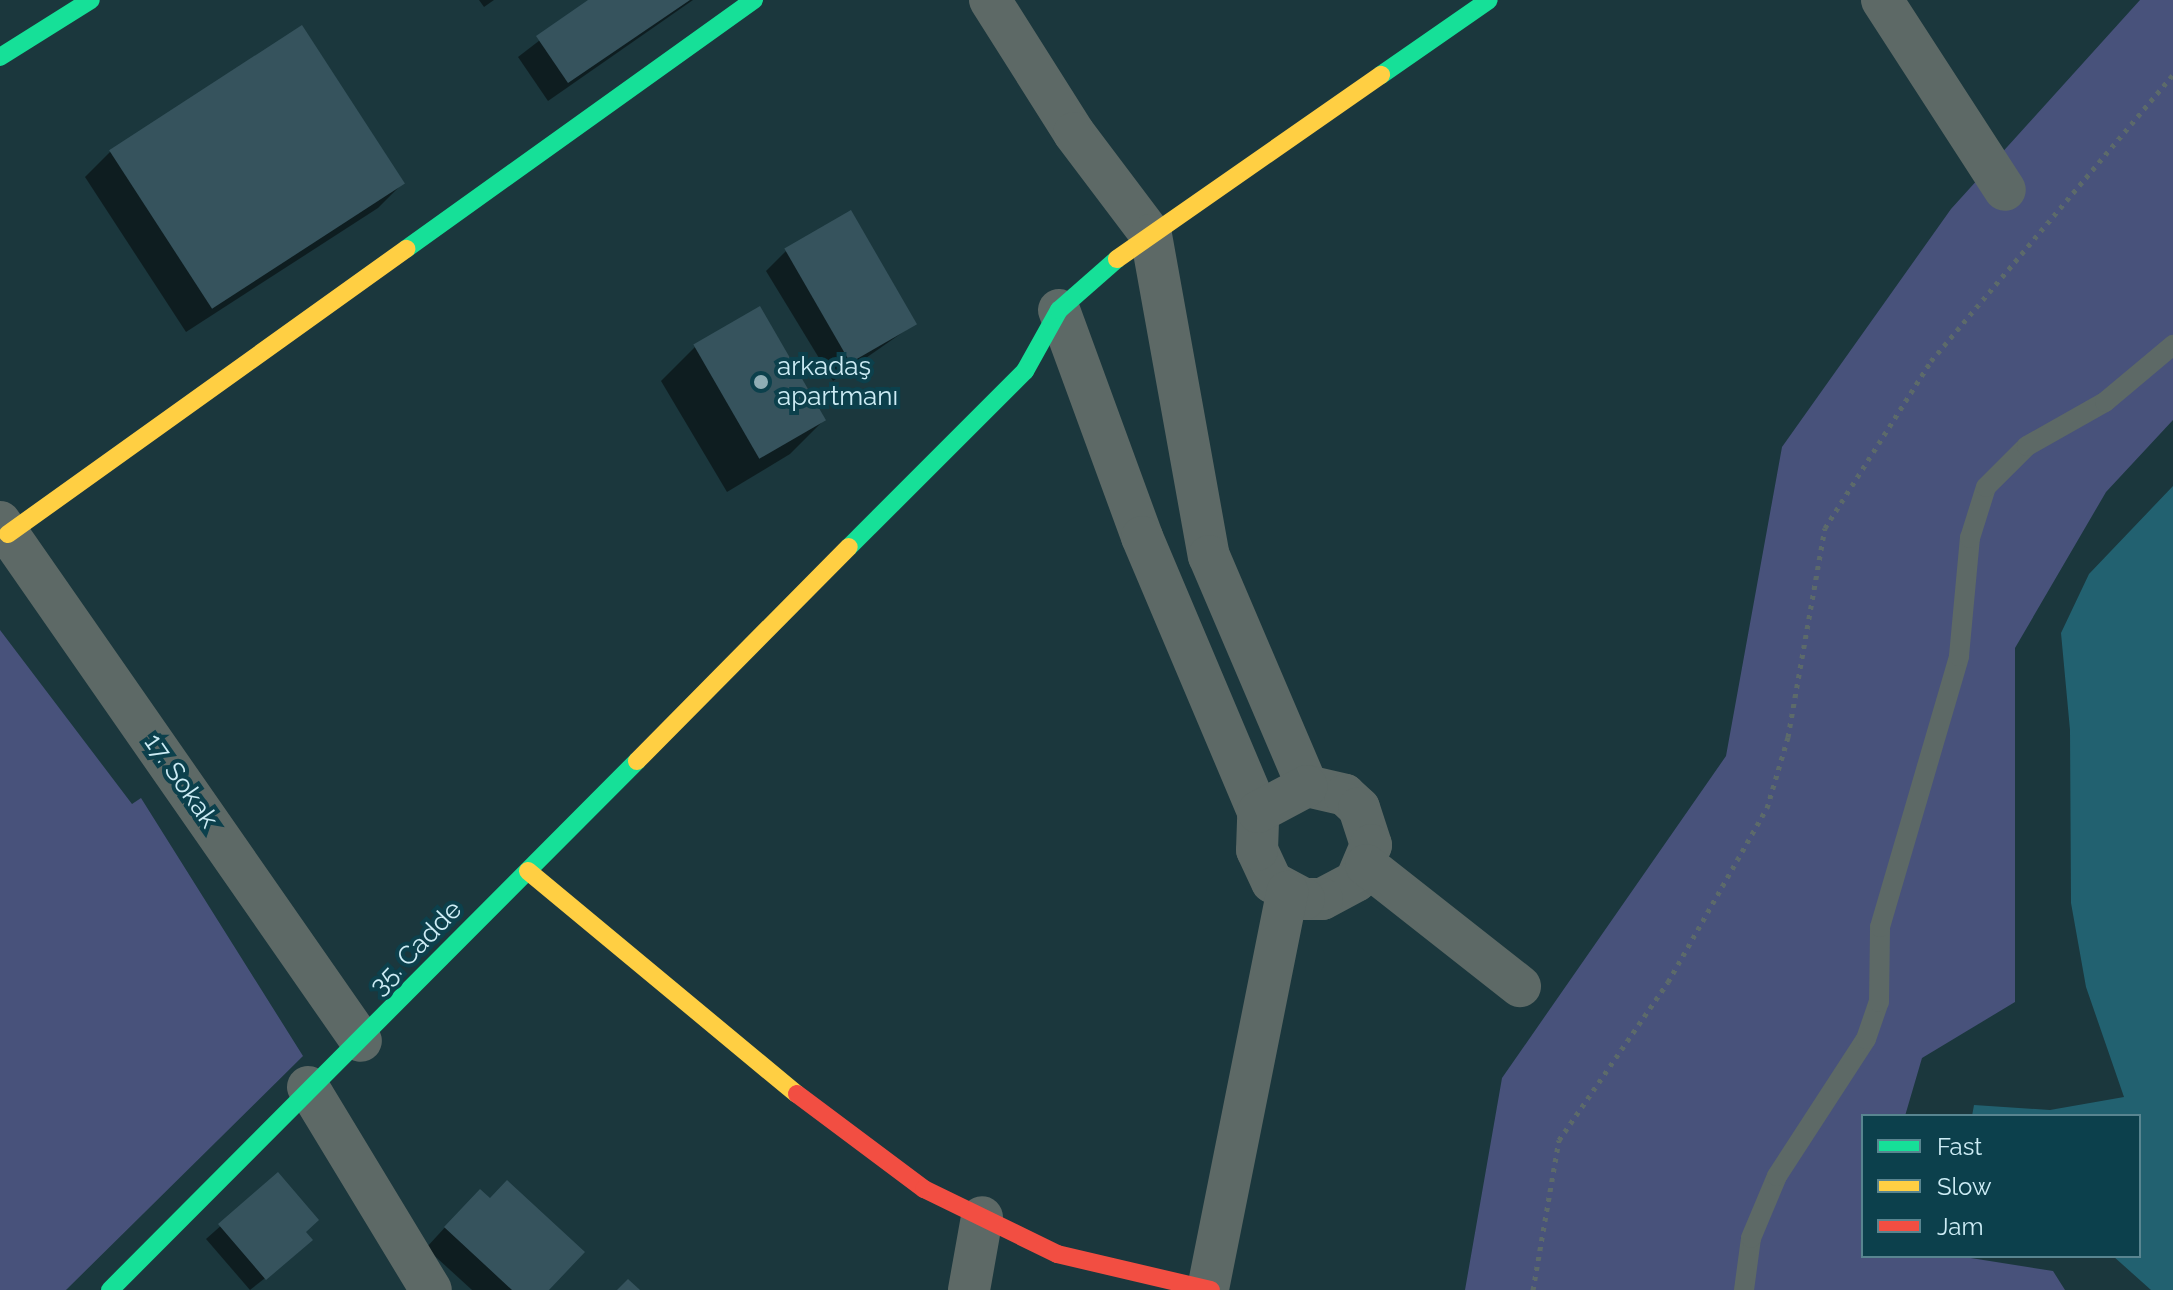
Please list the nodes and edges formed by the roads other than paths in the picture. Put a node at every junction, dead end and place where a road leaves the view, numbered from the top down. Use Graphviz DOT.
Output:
graph roads {
  1 [pos="91,0"];
  2 [pos="754,0"];
  3 [pos="990,0"];
  4 [pos="1489,0"];
  5 [pos="1882,0"];
  6 [pos="0,57"];
  7 [pos="2005,190"];
  8 [pos="1151,235"];
  9 [pos="1059,310"];
  10 [pos="2173,345"];
  11 [pos="4,528"];
  12 [pos="1307,786"];
  13 [pos="1258,812"];
  14 [pos="1366,865"];
  15 [pos="528,871"];
  16 [pos="1287,892"];
  17 [pos="1520,986"];
  18 [pos="361,1041"];
  19 [pos="308,1087"];
  20 [pos="982,1217"];
  21 [pos="110,1290"];
  22 [pos="431,1290"];
  23 [pos="969,1290"];
  24 [pos="1210,1290"];
  25 [pos="1744,1290"];
  1 -- 6 [label="street"];
  2 -- 11 [label="street"];
  3 -- 8 [label="street"];
  4 -- 8 [label="street"];
  5 -- 7 [label="street"];
  8 -- 9 [label="street"];
  8 -- 12 [label="street"];
  9 -- 13 [label="street"];
  9 -- 15 [label="street, 35. Cadde"];
  10 -- 25 [label="lane"];
  11 -- 18 [label="street, 17. Sokak"];
  12 -- 13 [label="street"];
  12 -- 14 [label="street"];
  13 -- 16 [label="street"];
  14 -- 16 [label="street"];
  14 -- 17 [label="street"];
  15 -- 18 [label="street, 35. Cadde"];
  15 -- 20 [label="street"];
  16 -- 24 [label="street"];
  18 -- 19 [label="street, 35. Cadde"];
  19 -- 21 [label="street, 35. Cadde"];
  19 -- 22 [label="street"];
  20 -- 23 [label="street"];
  20 -- 24 [label="street"];
}
